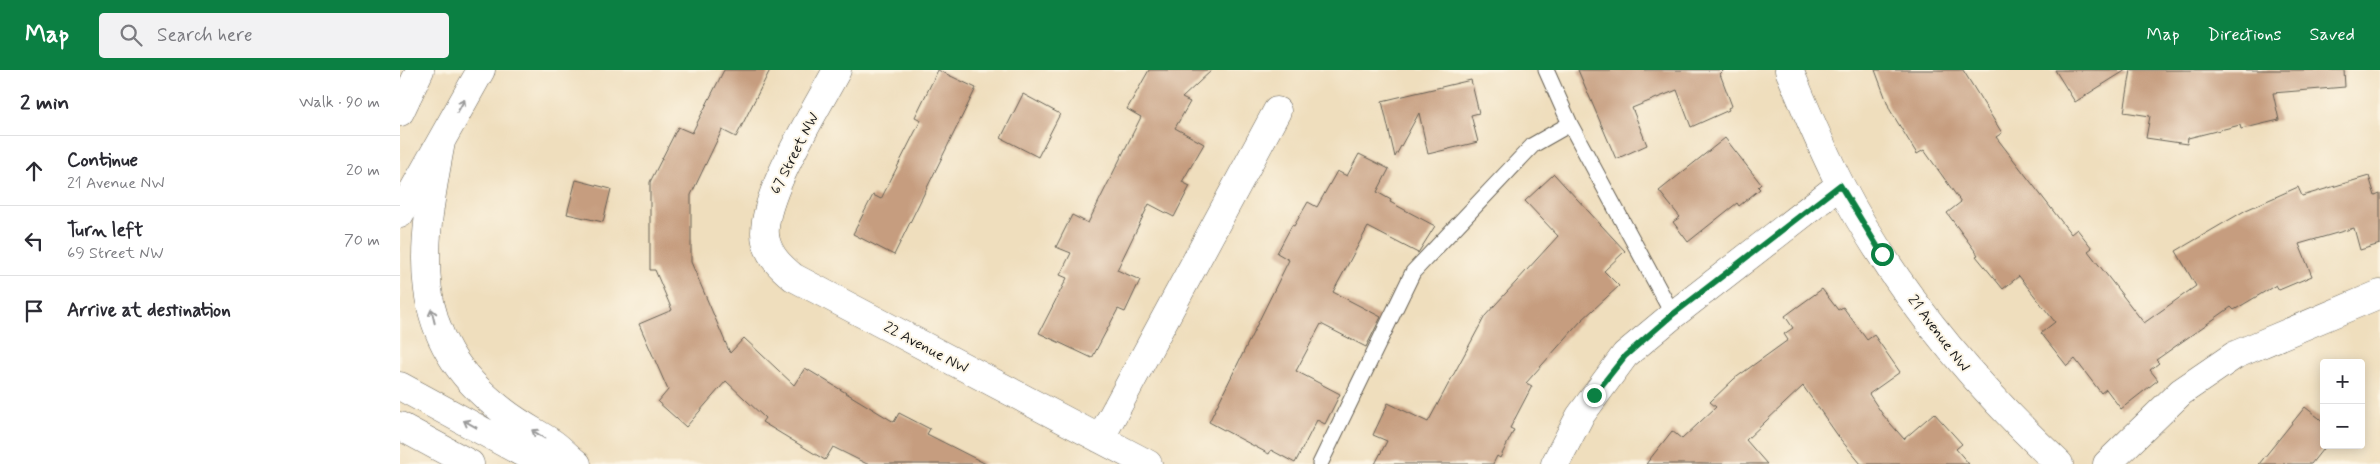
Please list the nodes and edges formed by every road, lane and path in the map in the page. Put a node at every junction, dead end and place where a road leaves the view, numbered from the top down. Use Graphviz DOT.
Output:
graph roads {
  1 [pos="420,70"];
  2 [pos="481,70"];
  3 [pos="837,70"];
  4 [pos="1546,70"];
  5 [pos="1789,70"];
  6 [pos="1277,111"];
  7 [pos="400,112"];
  8 [pos="1570,124"];
  9 [pos="441,142"];
  10 [pos="1840,185"];
  11 [pos="400,214"];
  12 [pos="765,240"];
  13 [pos="2380,294"];
  14 [pos="1672,315"];
  15 [pos="400,386"];
  16 [pos="400,426"];
  17 [pos="1100,439"];
  18 [pos="470,464"];
  19 [pos="543,464"];
  20 [pos="577,464"];
  21 [pos="1148,464"];
  22 [pos="1320,464"];
  23 [pos="1555,464"];
  24 [pos="2059,464"];
  25 [pos="2107,464"];
  1 -- 7 [label="street"];
  9 -- 2 [label="street, one-way"];
  3 -- 12 [label="street, 67 Street NW"];
  4 -- 8 [label="lane"];
  5 -- 10 [label="street, 21 Avenue NW"];
  6 -- 17 [label="street"];
  8 -- 14 [label="lane"];
  8 -- 22 [label="lane"];
  9 -- 11 [label="street"];
  20 -- 9 [label="street, one-way"];
  10 -- 14 [label="street"];
  10 -- 24 [label="street, 21 Avenue NW"];
  12 -- 17 [label="street, 22 Avenue NW"];
  13 -- 25 [label="street"];
  14 -- 23 [label="street"];
  19 -- 15 [label="street, one-way"];
  16 -- 18 [label="street"];
  17 -- 21 [label="street, 22 Avenue NW"];
}
